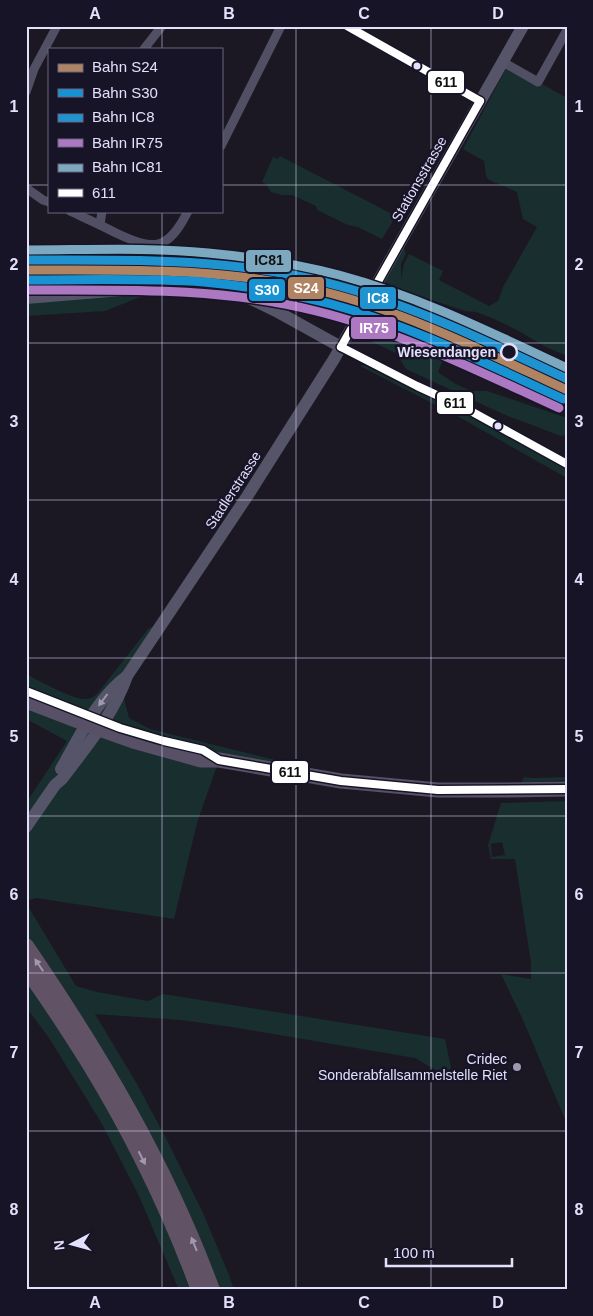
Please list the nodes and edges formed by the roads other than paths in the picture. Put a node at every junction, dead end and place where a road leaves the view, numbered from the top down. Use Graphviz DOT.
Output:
graph roads {
  1 [pos="56,26"];
  2 [pos="162,26"];
  3 [pos="281,26"];
  4 [pos="347,26"];
  5 [pos="523,26"];
  6 [pos="567,30"];
  7 [pos="145,48"];
  8 [pos="503,62"];
  9 [pos="30,68"];
  10 [pos="26,92"];
  11 [pos="480,101"];
  12 [pos="222,144"];
  13 [pos="26,188"];
  14 [pos="26,196"];
  15 [pos="46,201"];
  16 [pos="72,212"];
  17 [pos="102,212"];
  18 [pos="188,212"];
  19 [pos="100,225"];
  20 [pos="26,298"];
  21 [pos="341,347"];
  22 [pos="567,464"];
  23 [pos="26,691"];
  24 [pos="26,701"];
  25 [pos="95,723"];
  26 [pos="567,789"];
  27 [pos="26,827"];
  28 [pos="26,946"];
  29 [pos="26,968"];
  30 [pos="200,1290"];
  31 [pos="212,1290"];
  1 -- 9 [label="street"];
  2 -- 7 [label="street"];
  3 -- 12 [label="street"];
  4 -- 11 [label="street"];
  5 -- 8 [label="main road, Stationsstrasse"];
  6 -- 8 [label="street"];
  8 -- 11 [label="main road, Stationsstrasse"];
  9 -- 10 [label="street"];
  11 -- 21 [label="main road, Stationsstrasse"];
  13 -- 15 [label="street"];
  14 -- 15 [label="street"];
  16 -- 19 [label="street"];
  17 -- 19 [label="street"];
  18 -- 19 [label="street"];
  20 -- 21 [label="main road"];
  21 -- 22 [label="street"];
  21 -- 25 [label="main road, Stadlerstrasse"];
  23 -- 25 [label="main road"];
  24 -- 25 [label="main road"];
  25 -- 26 [label="main road"];
  25 -- 27 [label="main road, Stadlerstrasse"];
  31 -- 28 [label="highway, one-way"];
  29 -- 30 [label="highway, one-way"];
}
